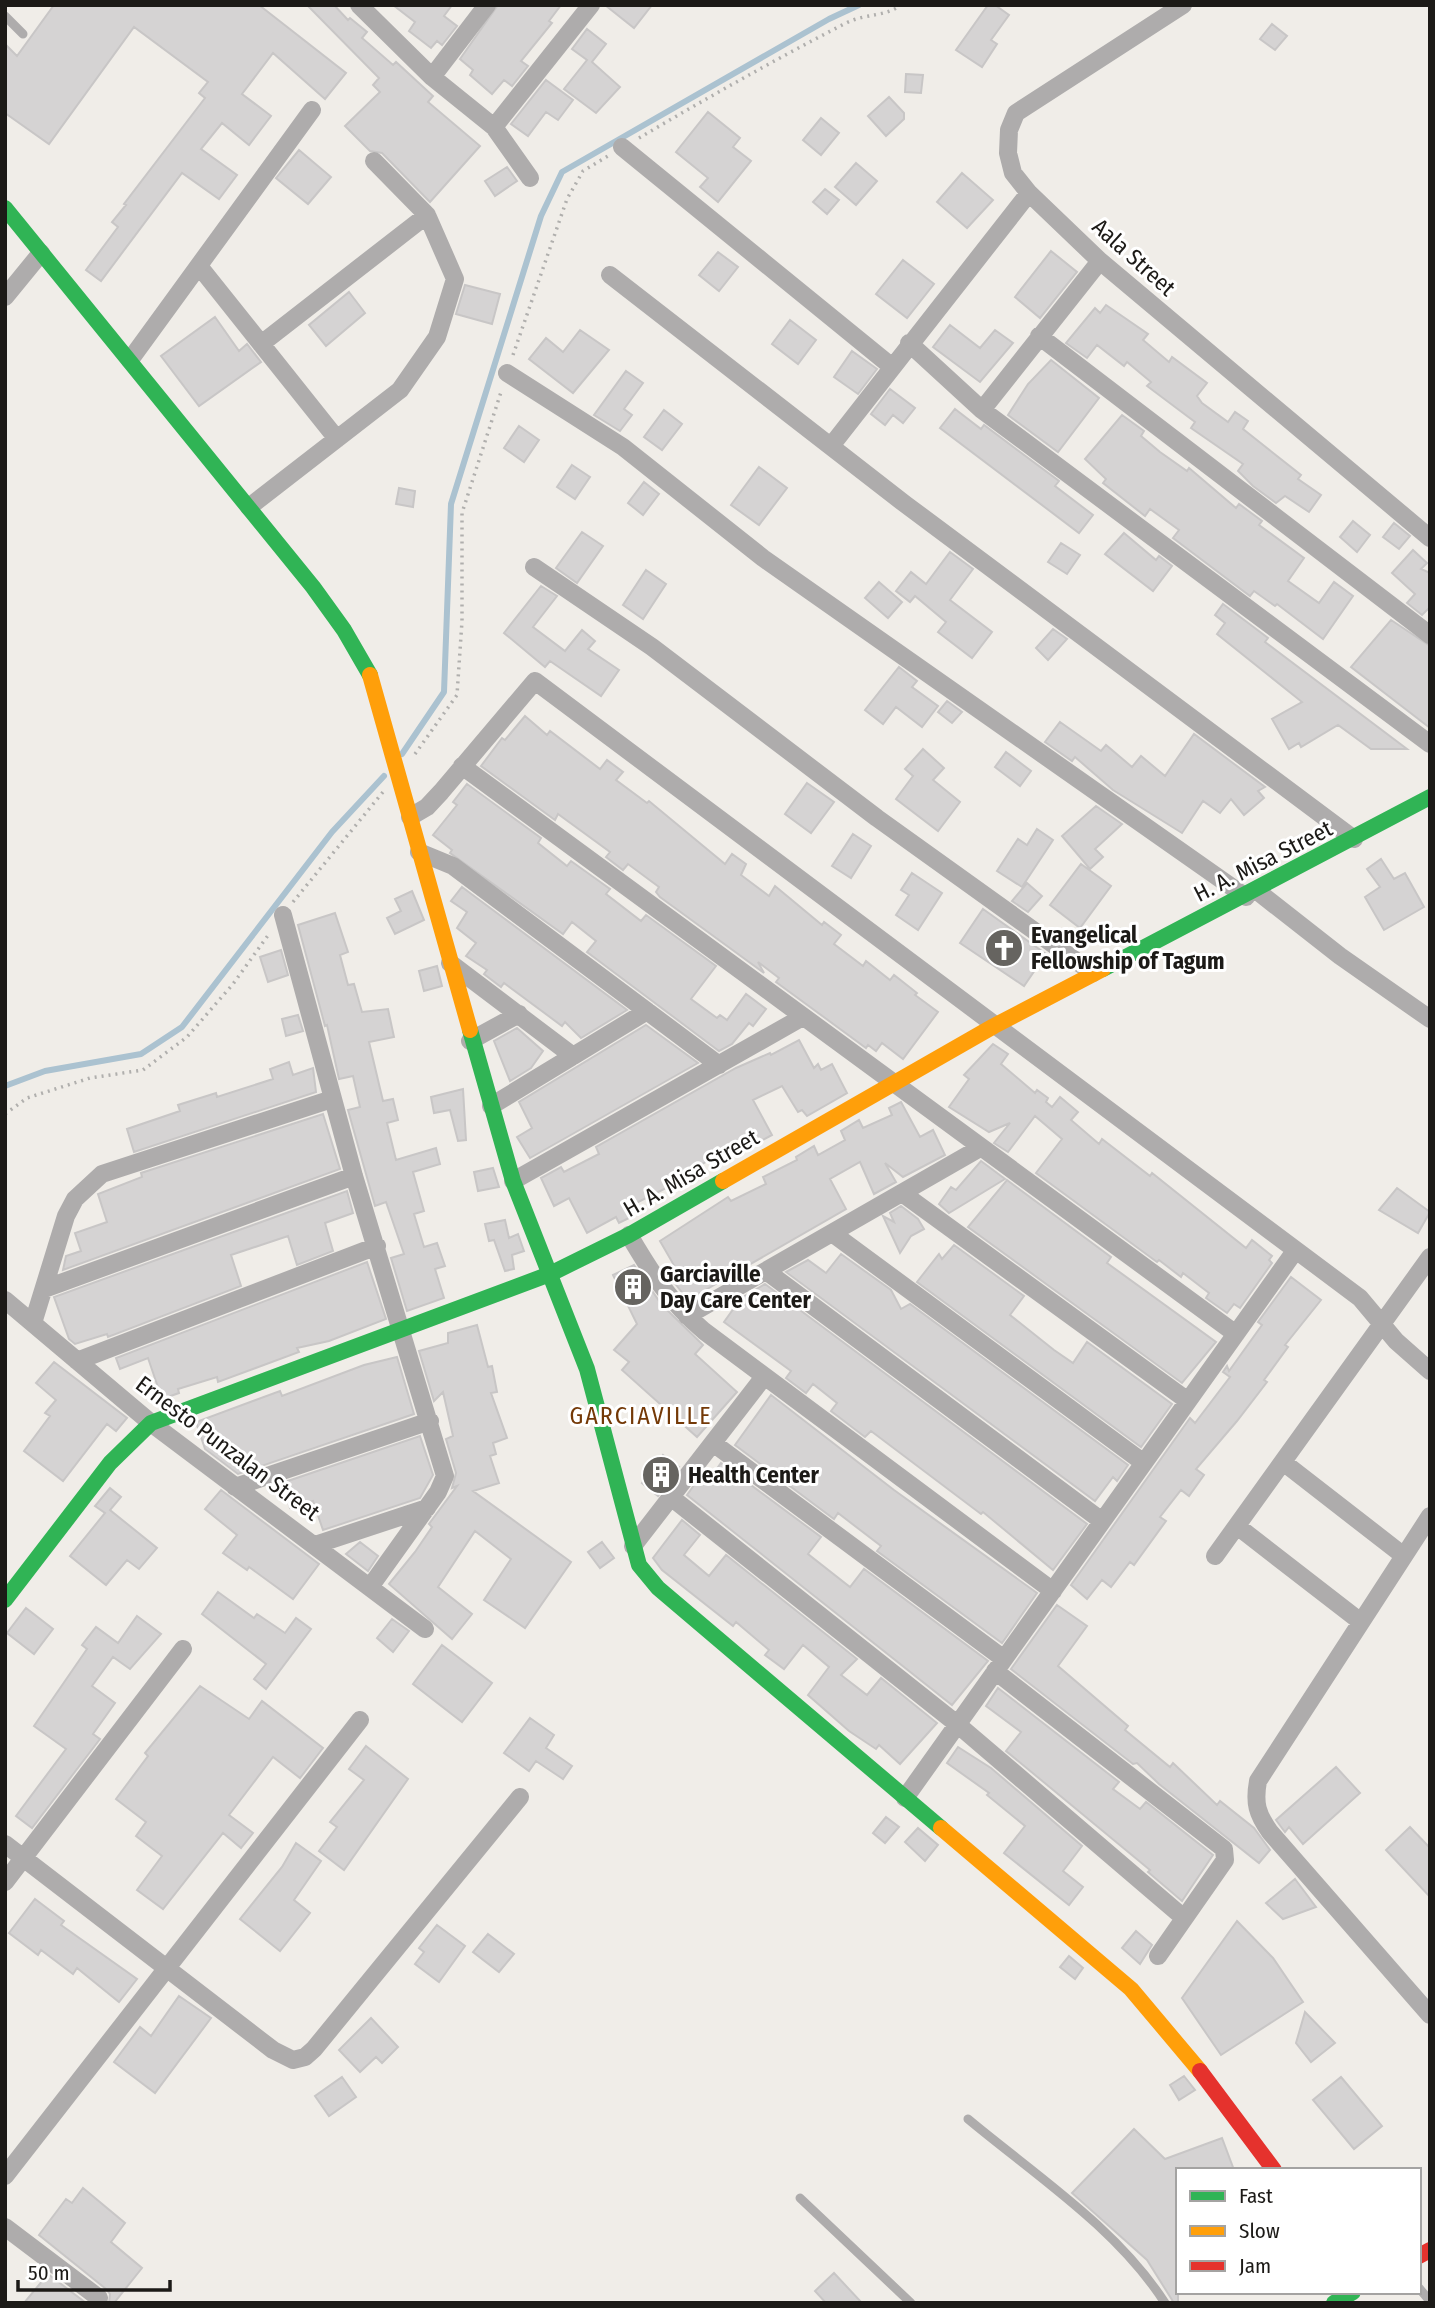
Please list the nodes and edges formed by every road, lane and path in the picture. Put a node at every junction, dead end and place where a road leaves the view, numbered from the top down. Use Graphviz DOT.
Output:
graph roads {
  1 [pos="359,5"];
  2 [pos="487,5"];
  3 [pos="591,5"];
  4 [pos="901,5"];
  5 [pos="1183,5"];
  6 [pos="380,13"];
  7 [pos="5,16"];
  8 [pos="23,34"];
  9 [pos="432,77"];
  10 [pos="312,110"];
  11 [pos="494,127"];
  12 [pos="622,147"];
  13 [pos="374,161"];
  14 [pos="530,178"];
  15 [pos="1029,193"];
  16 [pos="5,208"];
  17 [pos="427,215"];
  18 [pos="41,253"];
  19 [pos="1100,261"];
  20 [pos="199,265"];
  21 [pos="610,275"];
  22 [pos="5,298"];
  23 [pos="1039,336"];
  24 [pos="909,343"];
  25 [pos="261,344"];
  26 [pos="130,360"];
  27 [pos="891,366"];
  28 [pos="507,373"];
  29 [pos="982,410"];
  30 [pos="337,439"];
  31 [pos="831,446"];
  32 [pos="248,507"];
  33 [pos="1430,538"];
  34 [pos="534,567"];
  35 [pos="1430,635"];
  36 [pos="1430,744"];
  37 [pos="462,766"];
  38 [pos="398,776"];
  39 [pos="1430,797"];
  40 [pos="410,817"];
  41 [pos="1354,839"];
  42 [pos="419,852"];
  43 [pos="1251,894"];
  44 [pos="283,915"];
  45 [pos="450,963"];
  46 [pos="1093,972"];
  47 [pos="647,1011"];
  48 [pos="519,1014"];
  49 [pos="801,1018"];
  50 [pos="1430,1019"];
  51 [pos="994,1026"];
  52 [pos="470,1041"];
  53 [pos="573,1056"];
  54 [pos="719,1065"];
  55 [pos="892,1084"];
  56 [pos="332,1099"];
  57 [pos="491,1106"];
  58 [pos="5,1114"];
  59 [pos="981,1148"];
  60 [pos="354,1177"];
  61 [pos="513,1181"];
  62 [pos="902,1193"];
  63 [pos="832,1233"];
  64 [pos="629,1235"];
  65 [pos="376,1245"];
  66 [pos="1295,1251"];
  67 [pos="1430,1257"];
  68 [pos="765,1271"];
  69 [pos="550,1274"];
  70 [pos="44,1289"];
  71 [pos="5,1300"];
  72 [pos="687,1316"];
  73 [pos="33,1323"];
  74 [pos="1383,1323"];
  75 [pos="402,1330"];
  76 [pos="1236,1334"];
  77 [pos="77,1360"];
  78 [pos="1430,1371"];
  79 [pos="763,1378"];
  80 [pos="1188,1401"];
  81 [pos="430,1421"];
  82 [pos="151,1423"];
  83 [pos="713,1443"];
  84 [pos="1283,1462"];
  85 [pos="1144,1463"];
  86 [pos="234,1488"];
  87 [pos="672,1498"];
  88 [pos="427,1508"];
  89 [pos="1430,1516"];
  90 [pos="1102,1521"];
  91 [pos="1237,1526"];
  92 [pos="315,1545"];
  93 [pos="633,1546"];
  94 [pos="1215,1556"];
  95 [pos="1404,1556"];
  96 [pos="370,1587"];
  97 [pos="1052,1591"];
  98 [pos="5,1600"];
  99 [pos="1361,1622"];
  100 [pos="425,1629"];
  101 [pos="183,1649"];
  102 [pos="999,1665"];
  103 [pos="360,1720"];
  104 [pos="957,1724"];
  105 [pos="520,1797"];
  106 [pos="905,1798"];
  107 [pos="5,1843"];
  108 [pos="24,1858"];
  109 [pos="5,1882"];
  110 [pos="1184,1917"];
  111 [pos="1158,1956"];
  112 [pos="166,1967"];
  113 [pos="1430,2015"];
  114 [pos="968,2119"];
  115 [pos="1272,2168"];
  116 [pos="5,2176"];
  117 [pos="800,2198"];
  118 [pos="5,2227"];
  119 [pos="1350,2294"];
  120 [pos="99,2298"];
  121 [pos="911,2303"];
  122 [pos="1165,2303"];
  123 [pos="1334,2303"];
  1 -- 6 [label="street"];
  2 -- 9 [label="street"];
  3 -- 11 [label="street"];
  4 -- 12 [label="path"];
  5 -- 15 [label="street, Aala Street"];
  6 -- 9 [label="street"];
  7 -- 8 [label="lane"];
  9 -- 11 [label="street"];
  10 -- 20 [label="street"];
  11 -- 14 [label="street"];
  12 -- 27 [label="street"];
  12 -- 28 [label="path"];
  13 -- 17 [label="street"];
  15 -- 19 [label="street, Aala Street"];
  15 -- 24 [label="street"];
  16 -- 18 [label="main road"];
  17 -- 25 [label="street"];
  17 -- 30 [label="street"];
  18 -- 22 [label="street"];
  18 -- 26 [label="main road"];
  19 -- 23 [label="street"];
  19 -- 33 [label="street, Aala Street"];
  20 -- 25 [label="street"];
  20 -- 26 [label="street"];
  21 -- 31 [label="street"];
  23 -- 29 [label="street"];
  23 -- 35 [label="street"];
  24 -- 27 [label="street"];
  24 -- 29 [label="street"];
  25 -- 30 [label="street"];
  26 -- 32 [label="main road"];
  27 -- 31 [label="street"];
  28 -- 38 [label="path"];
  28 -- 43 [label="street"];
  29 -- 36 [label="street"];
  30 -- 32 [label="street"];
  31 -- 41 [label="street"];
  32 -- 38 [label="main road"];
  34 -- 46 [label="street"];
  37 -- 40 [label="street"];
  37 -- 49 [label="street"];
  37 -- 51 [label="street"];
  38 -- 40 [label="main road"];
  38 -- 44 [label="path"];
  39 -- 41 [label="main road, H. A. Misa Street"];
  40 -- 42 [label="main road"];
  41 -- 43 [label="main road, H. A. Misa Street"];
  42 -- 45 [label="main road"];
  42 -- 47 [label="street"];
  43 -- 46 [label="main road, H. A. Misa Street"];
  43 -- 50 [label="street"];
  44 -- 56 [label="street"];
  44 -- 58 [label="path"];
  45 -- 48 [label="street"];
  45 -- 52 [label="main road"];
  46 -- 51 [label="main road, H. A. Misa Street"];
  47 -- 53 [label="street"];
  47 -- 54 [label="street"];
  48 -- 52 [label="street"];
  48 -- 53 [label="street"];
  49 -- 54 [label="street"];
  49 -- 55 [label="street"];
  51 -- 55 [label="main road, H. A. Misa Street"];
  51 -- 66 [label="street"];
  52 -- 57 [label="main road"];
  53 -- 57 [label="street"];
  54 -- 61 [label="street"];
  55 -- 59 [label="street"];
  55 -- 64 [label="main road, H. A. Misa Street"];
  56 -- 60 [label="street"];
  56 -- 70 [label="street"];
  57 -- 61 [label="main road"];
  59 -- 62 [label="street"];
  59 -- 76 [label="street"];
  60 -- 65 [label="street"];
  60 -- 70 [label="street"];
  61 -- 69 [label="main road"];
  62 -- 63 [label="street"];
  62 -- 80 [label="street"];
  63 -- 68 [label="street"];
  63 -- 85 [label="street"];
  64 -- 69 [label="main road, H. A. Misa Street"];
  64 -- 72 [label="street"];
  65 -- 75 [label="street"];
  65 -- 77 [label="street"];
  66 -- 74 [label="street"];
  66 -- 76 [label="street"];
  67 -- 74 [label="street"];
  68 -- 72 [label="street"];
  68 -- 90 [label="street"];
  69 -- 75 [label="main road, H. A. Misa Street"];
  69 -- 93 [label="main road"];
  70 -- 73 [label="street"];
  71 -- 73 [label="street, Ernesto Punzalan Street"];
  72 -- 79 [label="street"];
  73 -- 77 [label="street, Ernesto Punzalan Street"];
  74 -- 78 [label="street"];
  74 -- 84 [label="street"];
  75 -- 81 [label="street"];
  75 -- 82 [label="main road, H. A. Misa Street"];
  76 -- 80 [label="street"];
  77 -- 82 [label="street, Ernesto Punzalan Street"];
  79 -- 83 [label="street"];
  79 -- 97 [label="street"];
  80 -- 85 [label="street"];
  81 -- 86 [label="street"];
  81 -- 88 [label="street"];
  82 -- 86 [label="street, Ernesto Punzalan Street"];
  82 -- 98 [label="main road, H. A. Misa Street"];
  83 -- 87 [label="street"];
  83 -- 102 [label="street"];
  84 -- 91 [label="street"];
  84 -- 95 [label="street"];
  85 -- 90 [label="street"];
  86 -- 92 [label="street, Ernesto Punzalan Street"];
  87 -- 93 [label="street"];
  87 -- 104 [label="street"];
  88 -- 92 [label="street"];
  88 -- 96 [label="street"];
  89 -- 95 [label="street"];
  90 -- 97 [label="street"];
  91 -- 94 [label="street"];
  91 -- 99 [label="street"];
  92 -- 96 [label="street, Ernesto Punzalan Street"];
  93 -- 106 [label="main road"];
  95 -- 99 [label="street"];
  96 -- 100 [label="street, Ernesto Punzalan Street"];
  97 -- 102 [label="street"];
  99 -- 113 [label="street"];
  101 -- 108 [label="street"];
  102 -- 104 [label="street"];
  102 -- 110 [label="street"];
  103 -- 112 [label="street"];
  104 -- 106 [label="street"];
  104 -- 110 [label="street"];
  105 -- 112 [label="street"];
  106 -- 115 [label="main road"];
  107 -- 108 [label="street"];
  108 -- 109 [label="street"];
  108 -- 112 [label="street"];
  110 -- 111 [label="street"];
  112 -- 116 [label="street"];
  114 -- 122 [label="lane"];
  117 -- 121 [label="lane"];
  118 -- 120 [label="street"];
  119 -- 123 [label="main road"];
}
